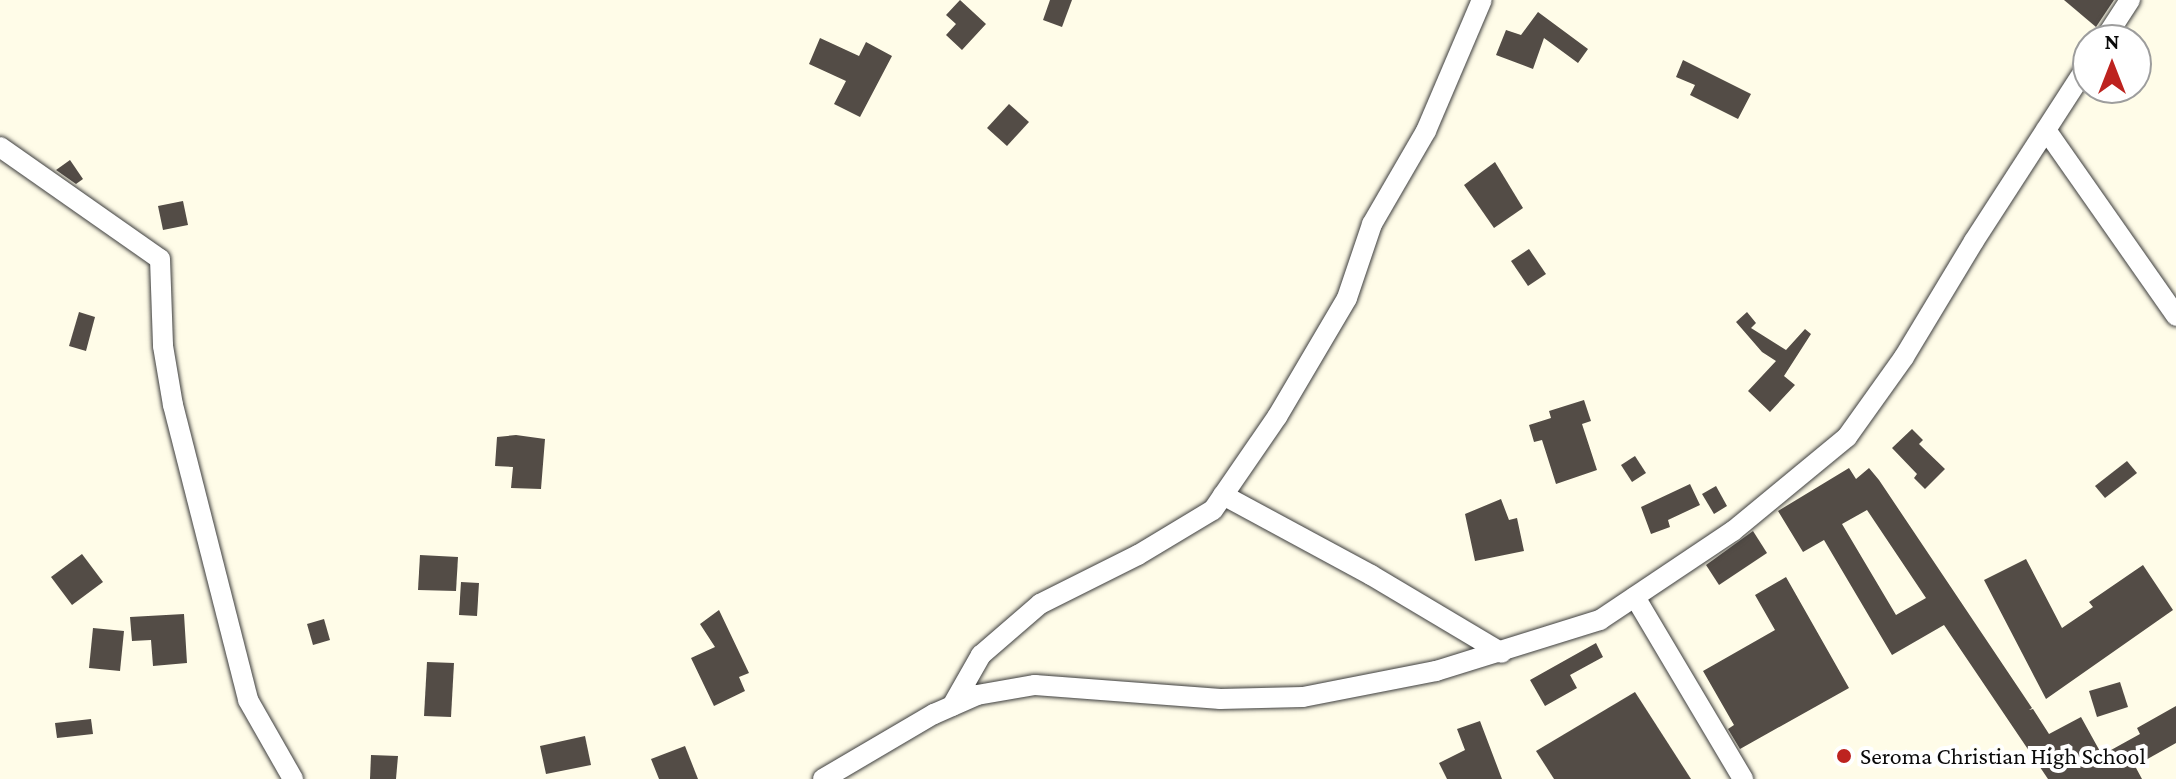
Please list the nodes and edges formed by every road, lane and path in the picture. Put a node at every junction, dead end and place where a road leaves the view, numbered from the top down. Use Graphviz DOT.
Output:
graph roads {
  1 [pos="1482,0"];
  2 [pos="2130,0"];
  3 [pos="2114,24"];
  4 [pos="2072,90"];
  5 [pos="2046,130"];
  6 [pos="0,147"];
  7 [pos="2176,316"];
  8 [pos="1223,495"];
  9 [pos="1635,597"];
  10 [pos="1502,653"];
  11 [pos="952,706"];
  12 [pos="293,779"];
  13 [pos="823,779"];
  14 [pos="1743,779"];
  1 -- 8 [label="street"];
  2 -- 3 [label="street"];
  4 -- 5 [label="street"];
  5 -- 7 [label="street"];
  5 -- 9 [label="street"];
  6 -- 12 [label="street"];
  8 -- 10 [label="street"];
  8 -- 11 [label="street"];
  9 -- 10 [label="street"];
  9 -- 14 [label="street"];
  10 -- 11 [label="street"];
  11 -- 13 [label="street"];
}
